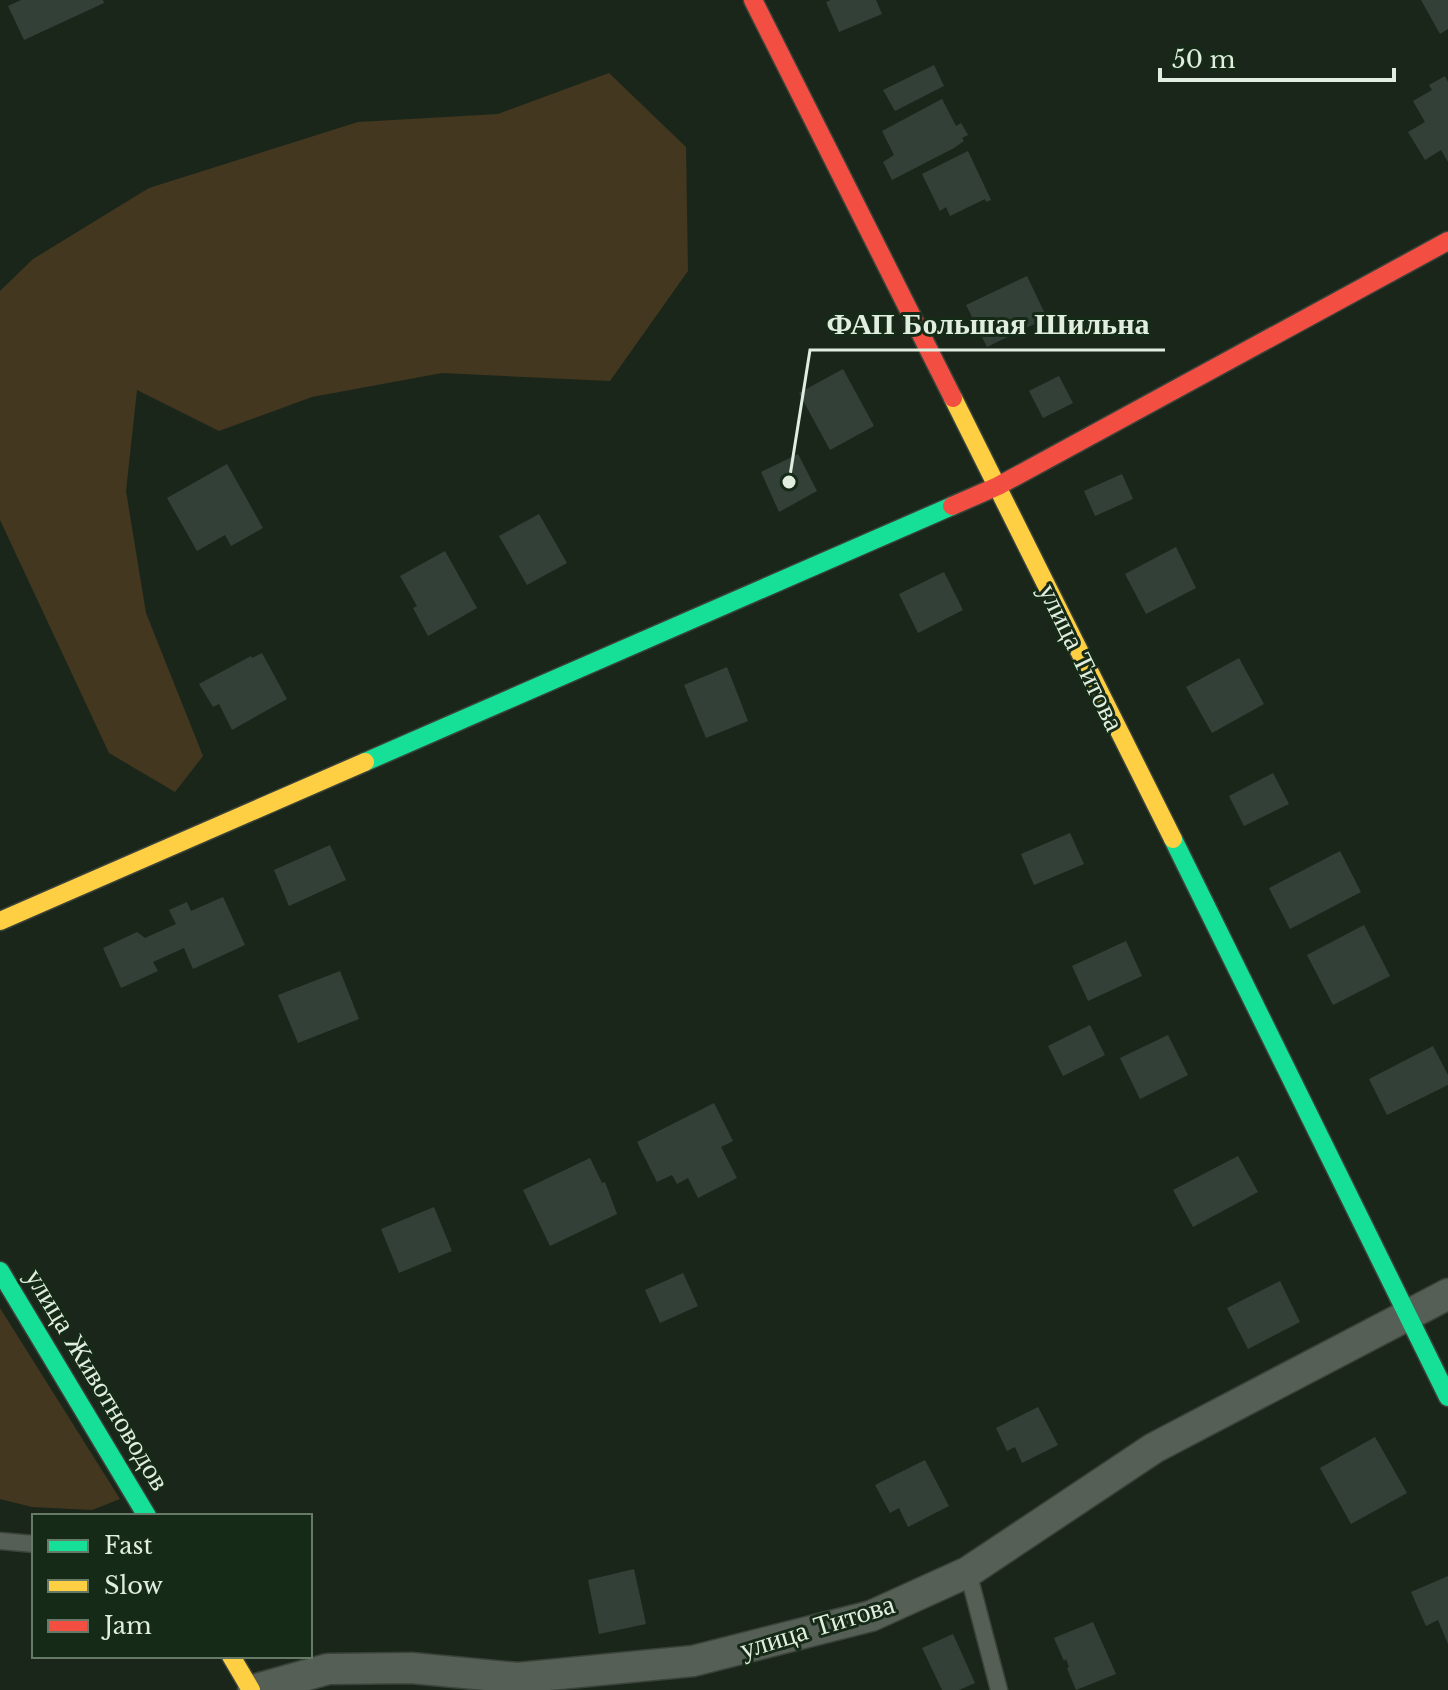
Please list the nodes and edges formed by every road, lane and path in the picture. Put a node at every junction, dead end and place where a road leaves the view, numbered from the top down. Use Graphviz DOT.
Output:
graph roads {
  1 [pos="753,0"];
  2 [pos="1448,241"];
  3 [pos="998,486"];
  4 [pos="0,921"];
  5 [pos="0,1271"];
  6 [pos="1448,1294"];
  7 [pos="1406,1316"];
  8 [pos="1448,1397"];
  9 [pos="146,1514"];
  10 [pos="0,1541"];
  11 [pos="32,1544"];
  12 [pos="968,1572"];
  13 [pos="232,1658"];
  14 [pos="252,1690"];
  15 [pos="999,1690"];
  1 -- 3 [label="street, улица Титова"];
  2 -- 3 [label="street"];
  3 -- 4 [label="street"];
  3 -- 7 [label="street, улица Титова"];
  5 -- 9 [label="street, улица Животноводов"];
  6 -- 7 [label="street"];
  7 -- 8 [label="street, улица Титова"];
  7 -- 12 [label="street, улица Титова"];
  10 -- 11 [label="lane"];
  12 -- 14 [label="street, улица Титова"];
  12 -- 15 [label="lane"];
  13 -- 14 [label="street"];
}
